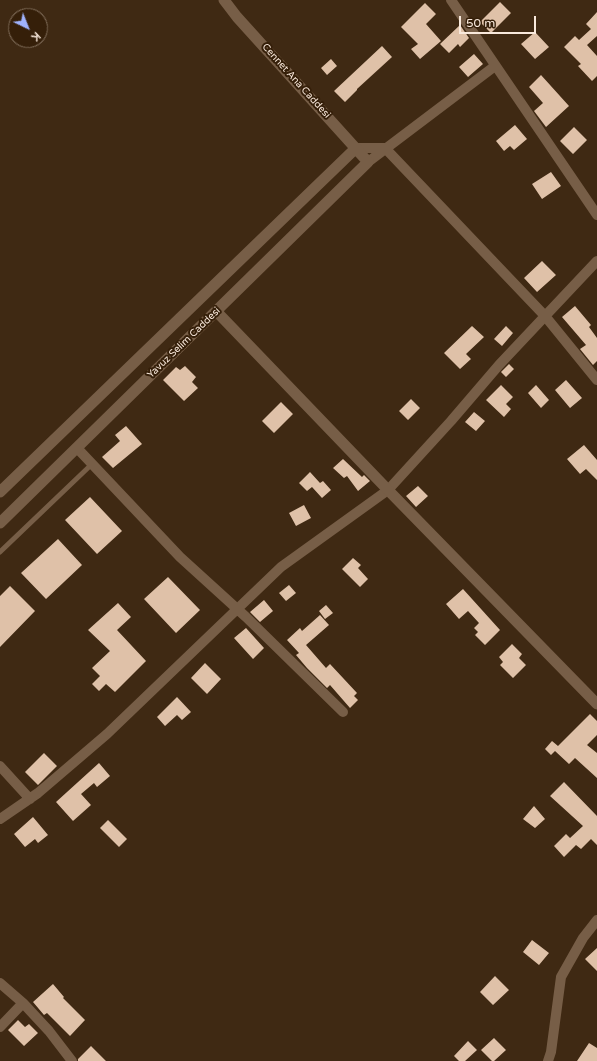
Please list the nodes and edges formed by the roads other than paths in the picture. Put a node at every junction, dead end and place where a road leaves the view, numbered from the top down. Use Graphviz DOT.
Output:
graph roads {
  1 [pos="224,0"];
  2 [pos="451,0"];
  3 [pos="495,66"];
  4 [pos="356,148"];
  5 [pos="385,148"];
  6 [pos="368,162"];
  7 [pos="597,215"];
  8 [pos="597,261"];
  9 [pos="216,311"];
  10 [pos="544,316"];
  11 [pos="597,380"];
  12 [pos="77,448"];
  13 [pos="92,464"];
  14 [pos="388,490"];
  15 [pos="0,492"];
  16 [pos="0,523"];
  17 [pos="0,552"];
  18 [pos="236,610"];
  19 [pos="597,704"];
  20 [pos="343,712"];
  21 [pos="0,766"];
  22 [pos="30,799"];
  23 [pos="0,819"];
  24 [pos="597,920"];
  25 [pos="0,983"];
  26 [pos="23,1003"];
  27 [pos="0,1027"];
  28 [pos="72,1061"];
  29 [pos="548,1061"];
  1 -- 4 [label="street, Cennet Ana Caddesi"];
  2 -- 3 [label="street"];
  3 -- 5 [label="street"];
  3 -- 7 [label="street"];
  4 -- 5 [label="street"];
  4 -- 6 [label="street, Cennet Ana Caddesi"];
  4 -- 15 [label="street, Yavuz Selim Caddesi"];
  5 -- 6 [label="street"];
  5 -- 10 [label="street"];
  6 -- 9 [label="street, Yavuz Selim Caddesi"];
  8 -- 10 [label="street"];
  9 -- 12 [label="street, Yavuz Selim Caddesi"];
  9 -- 14 [label="street"];
  10 -- 11 [label="street"];
  10 -- 14 [label="street"];
  12 -- 13 [label="street"];
  12 -- 16 [label="street, Yavuz Selim Caddesi"];
  13 -- 17 [label="lane"];
  13 -- 18 [label="street"];
  14 -- 18 [label="street"];
  14 -- 19 [label="street"];
  18 -- 20 [label="street"];
  18 -- 22 [label="street"];
  21 -- 22 [label="street"];
  22 -- 23 [label="street"];
  24 -- 29 [label="street"];
  25 -- 26 [label="street"];
  26 -- 27 [label="street"];
  26 -- 28 [label="street"];
}
